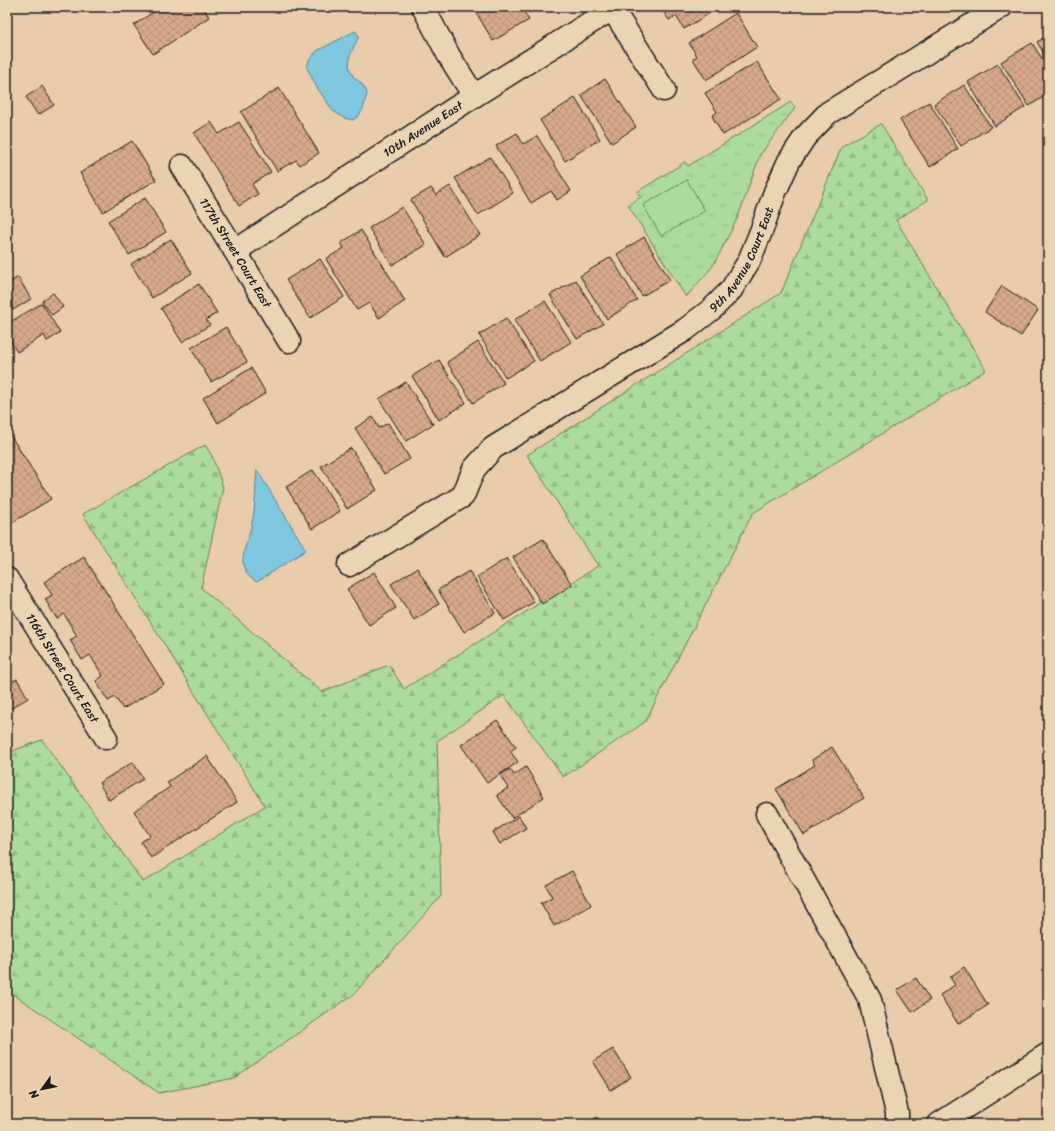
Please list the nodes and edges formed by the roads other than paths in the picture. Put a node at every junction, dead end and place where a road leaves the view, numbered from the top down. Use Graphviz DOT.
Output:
graph roads {
  1 [pos="423,7"];
  2 [pos="1001,7"];
  3 [pos="612,8"];
  4 [pos="664,90"];
  5 [pos="474,96"];
  6 [pos="182,166"];
  7 [pos="235,251"];
  8 [pos="289,341"];
  9 [pos="349,565"];
  10 [pos="8,584"];
  11 [pos="106,738"];
  12 [pos="767,814"];
  13 [pos="1048,1054"];
  14 [pos="897,1124"];
  15 [pos="939,1124"];
  1 -- 5 [label="street"];
  2 -- 9 [label="street, 9th Avenue Court East"];
  3 -- 4 [label="street"];
  3 -- 5 [label="street, 10th Avenue East"];
  5 -- 7 [label="street, 10th Avenue East"];
  6 -- 7 [label="street, 117th Street Court East"];
  7 -- 8 [label="street, 117th Street Court East"];
  10 -- 11 [label="street, 116th Street Court East"];
  12 -- 14 [label="street"];
  13 -- 15 [label="street"];
}
